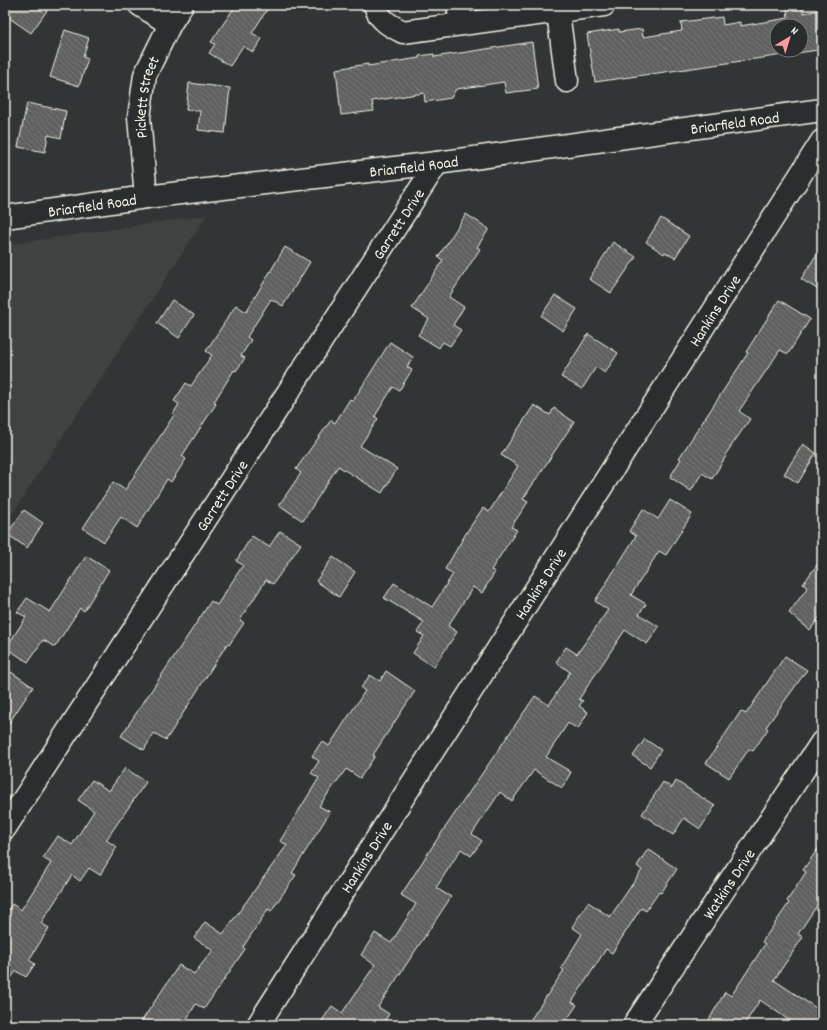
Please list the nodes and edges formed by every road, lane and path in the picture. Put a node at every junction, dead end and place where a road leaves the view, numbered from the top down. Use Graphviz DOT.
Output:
graph roads {
  1 [pos="140,5"];
  2 [pos="182,5"];
  3 [pos="375,5"];
  4 [pos="604,5"];
  5 [pos="558,8"];
  6 [pos="460,15"];
  7 [pos="170,24"];
  8 [pos="567,81"];
  9 [pos="822,110"];
  10 [pos="822,141"];
  11 [pos="437,163"];
  12 [pos="146,197"];
  13 [pos="5,217"];
  14 [pos="822,742"];
  15 [pos="5,828"];
  16 [pos="258,1025"];
  17 [pos="634,1025"];
  1 -- 7 [label="street"];
  2 -- 7 [label="street, Pickett Street"];
  3 -- 6 [label="street"];
  4 -- 5 [label="street"];
  5 -- 6 [label="street"];
  5 -- 8 [label="street"];
  7 -- 12 [label="street, Pickett Street"];
  9 -- 11 [label="street, Briarfield Road"];
  10 -- 16 [label="street, Hankins Drive"];
  11 -- 12 [label="street, Briarfield Road"];
  11 -- 15 [label="street, Garrett Drive"];
  12 -- 13 [label="street, Briarfield Road"];
  14 -- 17 [label="street, Watkins Drive"];
}
